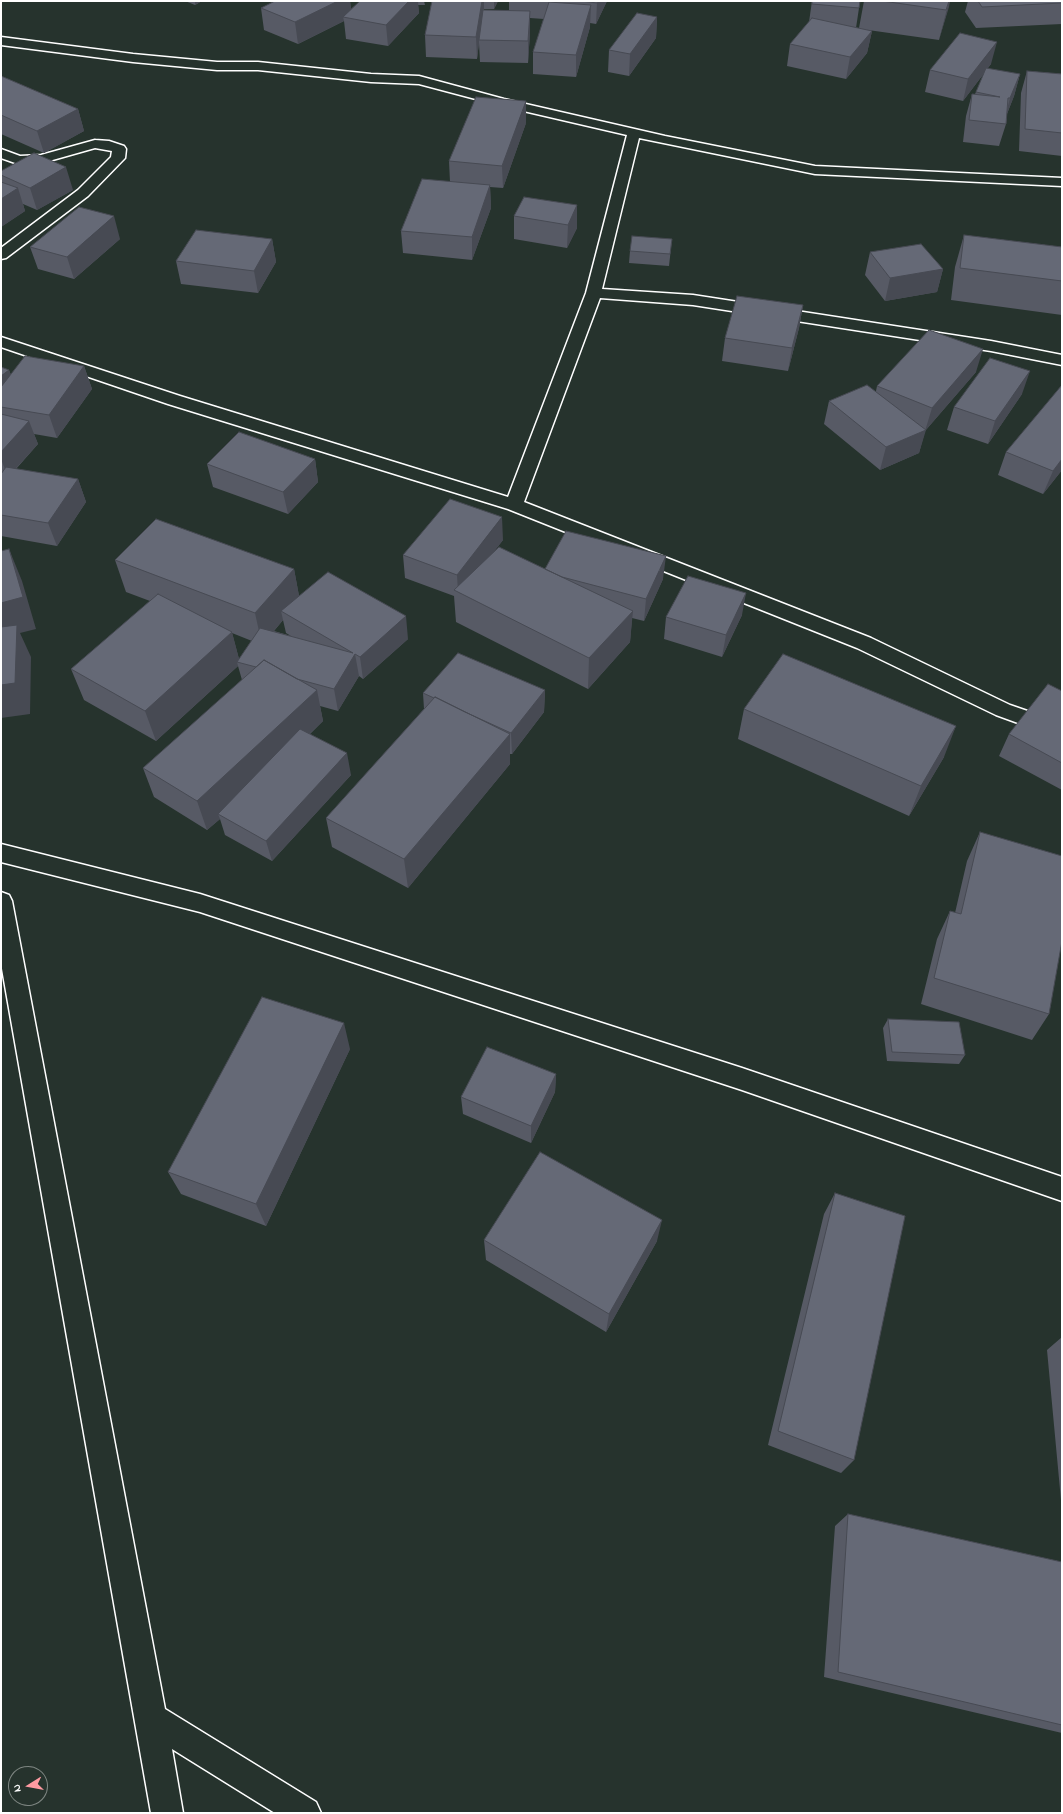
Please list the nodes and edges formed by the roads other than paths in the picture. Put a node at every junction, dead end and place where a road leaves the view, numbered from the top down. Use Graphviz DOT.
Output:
graph roads {
  1 [pos="1,41"];
  2 [pos="634,132"];
  3 [pos="1,153"];
  4 [pos="1062,182"];
  5 [pos="1,255"];
  6 [pos="594,293"];
  7 [pos="1,342"];
  8 [pos="1062,360"];
  9 [pos="514,504"];
  10 [pos="1062,731"];
  11 [pos="1,853"];
  12 [pos="1,901"];
  13 [pos="1062,1189"];
  14 [pos="151,1718"];
  15 [pos="166,1813"];
  16 [pos="305,1813"];
  1 -- 2 [label="street"];
  2 -- 4 [label="street"];
  2 -- 6 [label="street"];
  3 -- 5 [label="street"];
  6 -- 8 [label="street"];
  6 -- 9 [label="street"];
  7 -- 9 [label="street"];
  9 -- 10 [label="street"];
  11 -- 13 [label="street"];
  12 -- 14 [label="street"];
  14 -- 15 [label="street"];
  14 -- 16 [label="street"];
}
